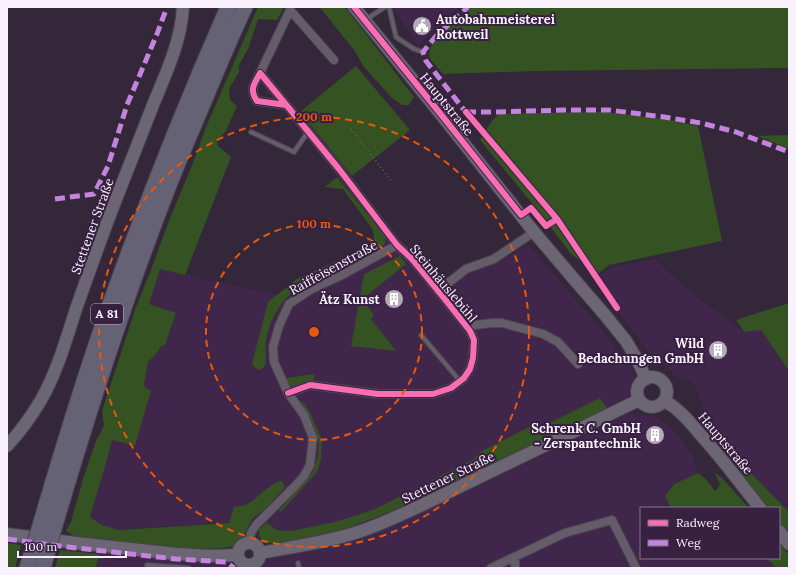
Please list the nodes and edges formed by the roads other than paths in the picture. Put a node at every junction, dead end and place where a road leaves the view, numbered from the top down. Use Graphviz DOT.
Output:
graph roads {
  1 [pos="183,7"];
  2 [pos="228,7"];
  3 [pos="245,7"];
  4 [pos="354,7"];
  5 [pos="385,7"];
  6 [pos="389,7"];
  7 [pos="364,20"];
  8 [pos="423,52"];
  9 [pos="334,60"];
  10 [pos="260,73"];
  11 [pos="286,105"];
  12 [pos="251,132"];
  13 [pos="308,132"];
  14 [pos="534,232"];
  15 [pos="397,245"];
  16 [pos="438,291"];
  17 [pos="466,326"];
  18 [pos="421,336"];
  19 [pos="578,364"];
  20 [pos="646,379"];
  21 [pos="460,382"];
  22 [pos="288,393"];
  23 [pos="639,400"];
  24 [pos="665,401"];
  25 [pos="7,446"];
  26 [pos="759,507"];
  27 [pos="46,530"];
  28 [pos="780,532"];
  29 [pos="7,534"];
  30 [pos="249,542"];
  31 [pos="789,544"];
  32 [pos="260,553"];
  33 [pos="237,555"];
  34 [pos="515,557"];
  35 [pos="147,565"];
  36 [pos="253,566"];
  37 [pos="27,568"];
  38 [pos="43,568"];
  39 [pos="189,568"];
  40 [pos="491,568"];
  41 [pos="515,568"];
  42 [pos="636,568"];
  1 -- 25 [label="street, Stettener Straße"];
  2 -- 27 [label="highway, A 81"];
  3 -- 27 [label="highway, A 81"];
  4 -- 7 [label="street, Hauptstraße"];
  5 -- 7 [label="lane"];
  6 -- 8 [label="lane"];
  7 -- 14 [label="street, Hauptstraße"];
  9 -- 10 [label="street"];
  10 -- 11 [label="street, Steinhäuslebühl"];
  10 -- 11 [label="street"];
  11 -- 13 [label="street, Steinhäuslebühl"];
  12 -- 13 [label="lane"];
  13 -- 15 [label="street, Steinhäuslebühl"];
  14 -- 16 [label="street, Steinhäuslebühl"];
  14 -- 20 [label="street, Hauptstraße"];
  15 -- 16 [label="street, Steinhäuslebühl"];
  15 -- 22 [label="street, Raiffeisenstraße"];
  16 -- 17 [label="street, Steinhäuslebühl"];
  17 -- 19 [label="street, Steinhäuslebühl"];
  17 -- 21 [label="street, Steinhäuslebühl"];
  18 -- 21 [label="lane"];
  20 -- 23 [label="street"];
  20 -- 24 [label="street"];
  21 -- 22 [label="street, Steinhäuslebühl"];
  22 -- 30 [label="street, Raiffeisenstraße"];
  23 -- 24 [label="street"];
  23 -- 32 [label="street, Stettener Straße"];
  24 -- 26 [label="street, Hauptstraße"];
  27 -- 37 [label="highway, A 81, bridge"];
  27 -- 38 [label="highway, A 81, bridge"];
  28 -- 31 [label="street"];
  29 -- 33 [label="street"];
  30 -- 32 [label="street"];
  30 -- 33 [label="street"];
  32 -- 36 [label="street"];
  33 -- 36 [label="street"];
  34 -- 40 [label="street"];
  34 -- 41 [label="street"];
  34 -- 42 [label="street"];
  35 -- 39 [label="lane"];
}
